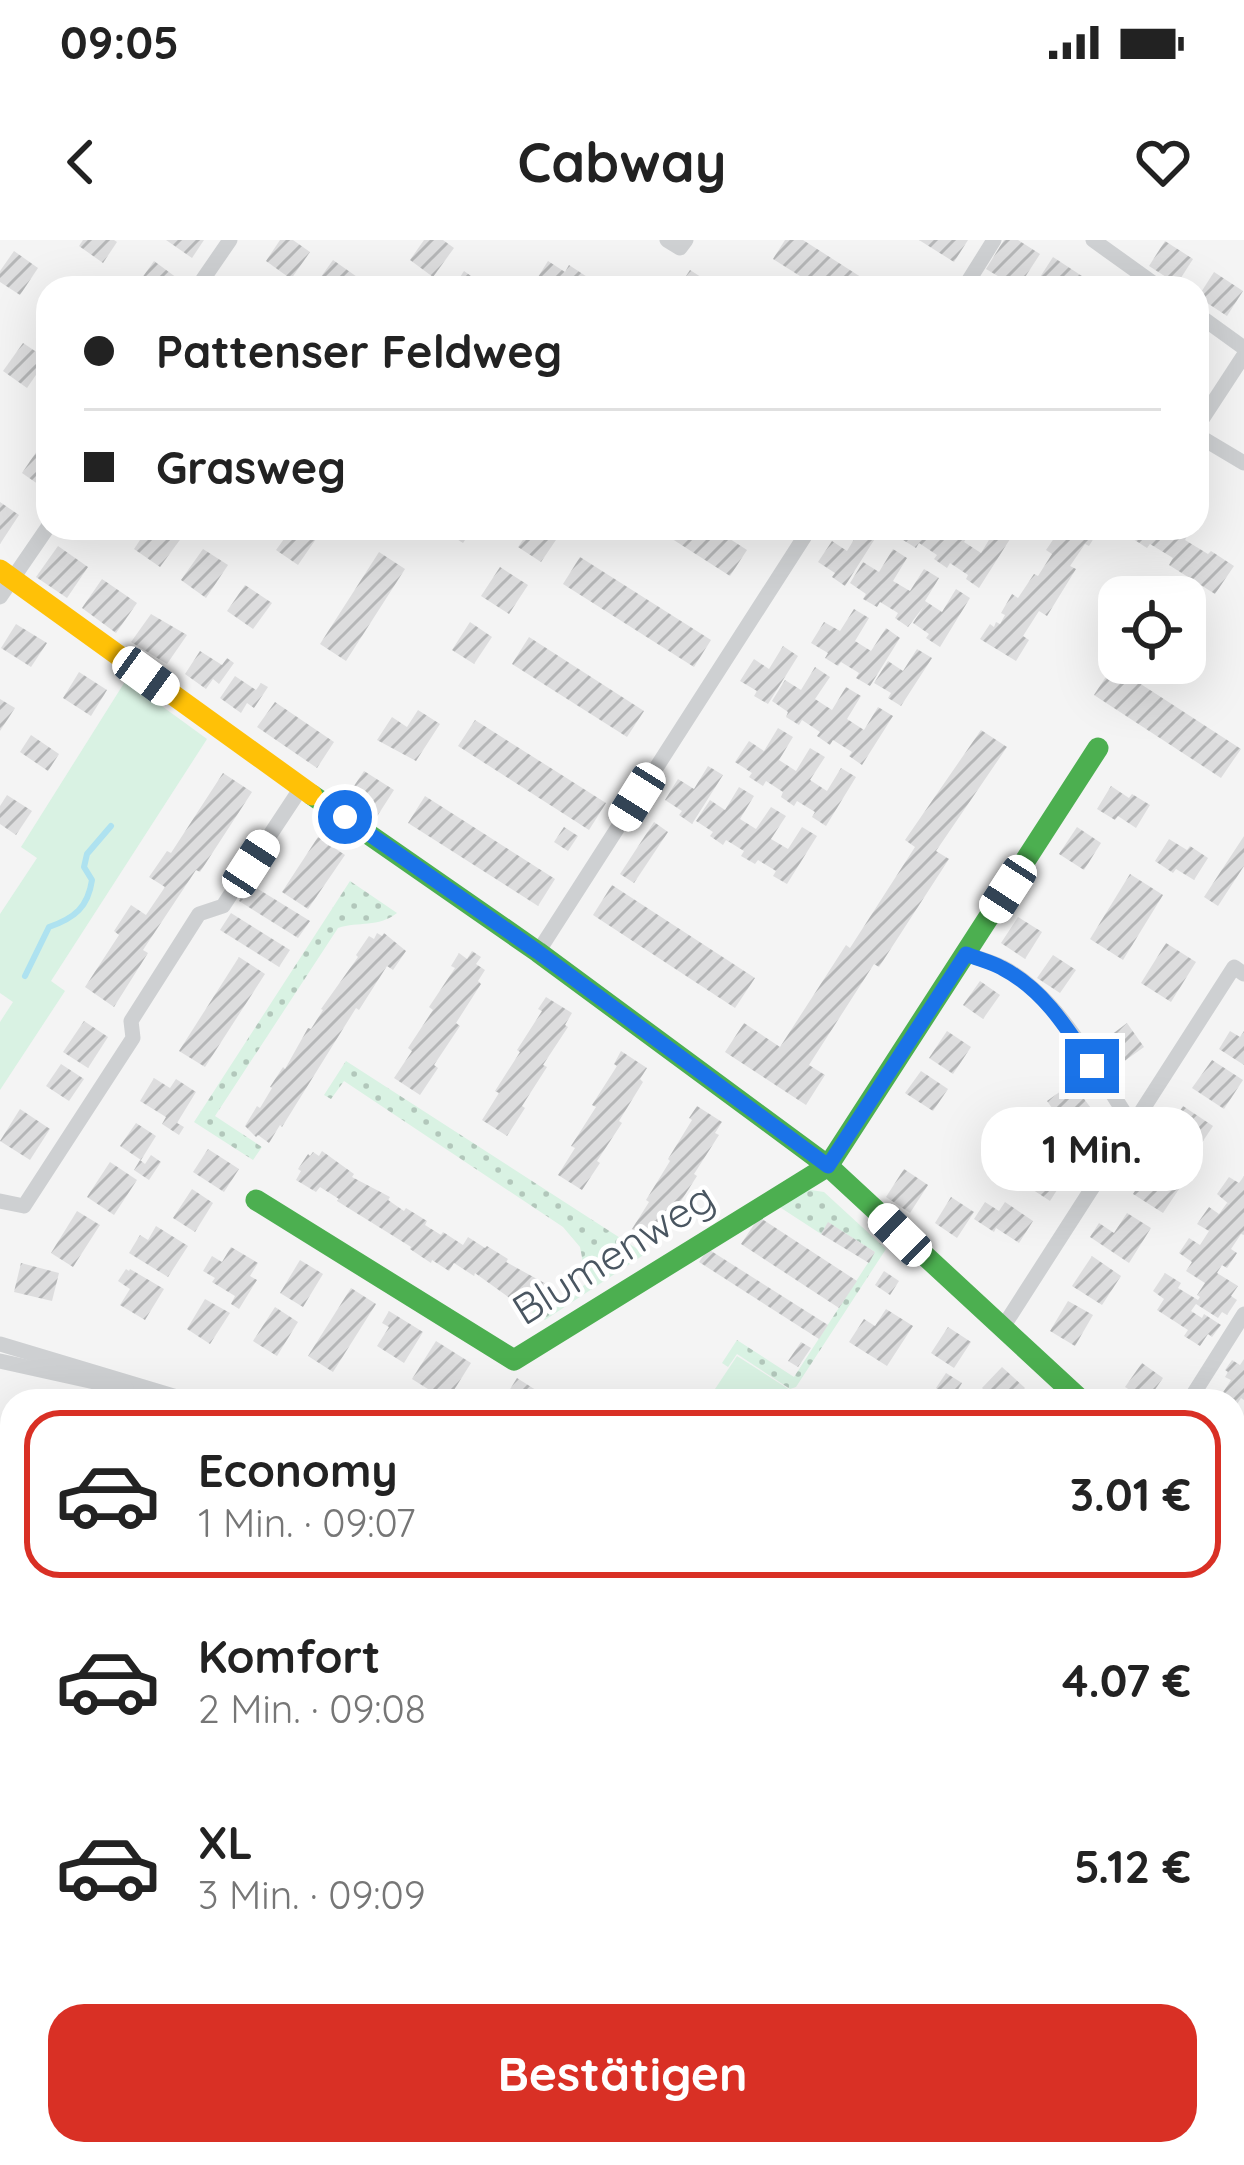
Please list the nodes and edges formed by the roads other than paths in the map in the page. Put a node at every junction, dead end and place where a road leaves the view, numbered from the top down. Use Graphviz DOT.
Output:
graph roads {
  1 [pos="230,240"];
  2 [pos="994,240"];
  3 [pos="1093,240"];
  4 [pos="205,276"];
  5 [pos="972,276"];
  6 [pos="1143,276"];
  7 [pos="1209,323"];
  8 [pos="1244,351"];
  9 [pos="1209,411"];
  10 [pos="1209,439"];
  11 [pos="1244,463"];
  12 [pos="38,540"];
  13 [pos="802,540"];
  14 [pos="4,582"];
  15 [pos="1098,748"];
  16 [pos="301,788"];
  17 [pos="538,952"];
  18 [pos="966,954"];
  19 [pos="1244,974"];
  20 [pos="1132,1126"];
  21 [pos="828,1166"];
  22 [pos="256,1200"];
  23 [pos="0,1201"];
  24 [pos="1244,1314"];
  25 [pos="1003,1327"];
  26 [pos="0,1344"];
  27 [pos="0,1361"];
  28 [pos="130,1389"];
  29 [pos="147,1389"];
  30 [pos="1069,1389"];
  31 [pos="1197,1389"];
  1 -- 4 [label="street"];
  2 -- 5 [label="street"];
  3 -- 6 [label="street"];
  7 -- 8 [label="street"];
  8 -- 9 [label="street"];
  10 -- 11 [label="street"];
  12 -- 14 [label="street"];
  13 -- 17 [label="street"];
  14 -- 16 [label="street"];
  15 -- 18 [label="street"];
  16 -- 17 [label="street"];
  16 -- 23 [label="street"];
  17 -- 21 [label="street"];
  18 -- 20 [label="street"];
  18 -- 21 [label="street"];
  19 -- 20 [label="street"];
  20 -- 25 [label="street"];
  21 -- 22 [label="street, Blumenweg"];
  21 -- 25 [label="street"];
  24 -- 31 [label="street"];
  25 -- 30 [label="street"];
  26 -- 29 [label="street"];
  27 -- 28 [label="street"];
}
